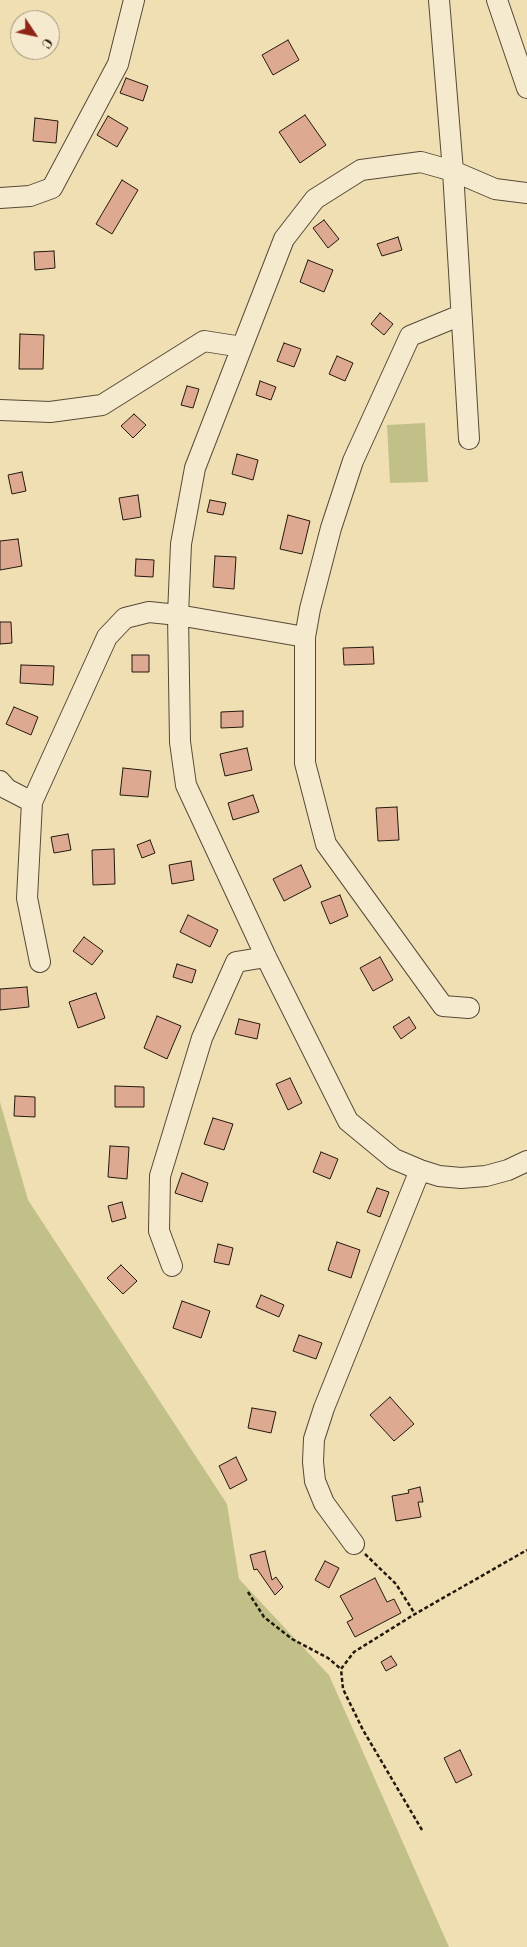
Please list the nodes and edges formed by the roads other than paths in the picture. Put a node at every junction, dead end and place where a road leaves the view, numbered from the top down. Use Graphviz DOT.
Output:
graph roads {
  1 [pos="134,0"];
  2 [pos="439,0"];
  3 [pos="497,0"];
  4 [pos="527,88"];
  5 [pos="453,171"];
  6 [pos="527,193"];
  7 [pos="0,198"];
  8 [pos="462,315"];
  9 [pos="242,347"];
  10 [pos="0,410"];
  11 [pos="469,439"];
  12 [pos="178,615"];
  13 [pos="305,637"];
  14 [pos="0,781"];
  15 [pos="32,802"];
  16 [pos="266,957"];
  17 [pos="40,962"];
  18 [pos="469,1008"];
  19 [pos="527,1161"];
  20 [pos="420,1170"];
  21 [pos="172,1266"];
  22 [pos="354,1544"];
  1 -- 7 [label="street"];
  2 -- 5 [label="street"];
  3 -- 4 [label="street"];
  5 -- 6 [label="street"];
  5 -- 8 [label="street"];
  5 -- 9 [label="street"];
  8 -- 11 [label="street"];
  8 -- 13 [label="street"];
  9 -- 10 [label="street"];
  9 -- 12 [label="street"];
  12 -- 13 [label="street"];
  12 -- 15 [label="street"];
  12 -- 16 [label="street"];
  13 -- 18 [label="street"];
  14 -- 15 [label="street"];
  15 -- 17 [label="street"];
  16 -- 20 [label="street"];
  16 -- 21 [label="street"];
  19 -- 20 [label="street"];
  20 -- 22 [label="street"];
}
